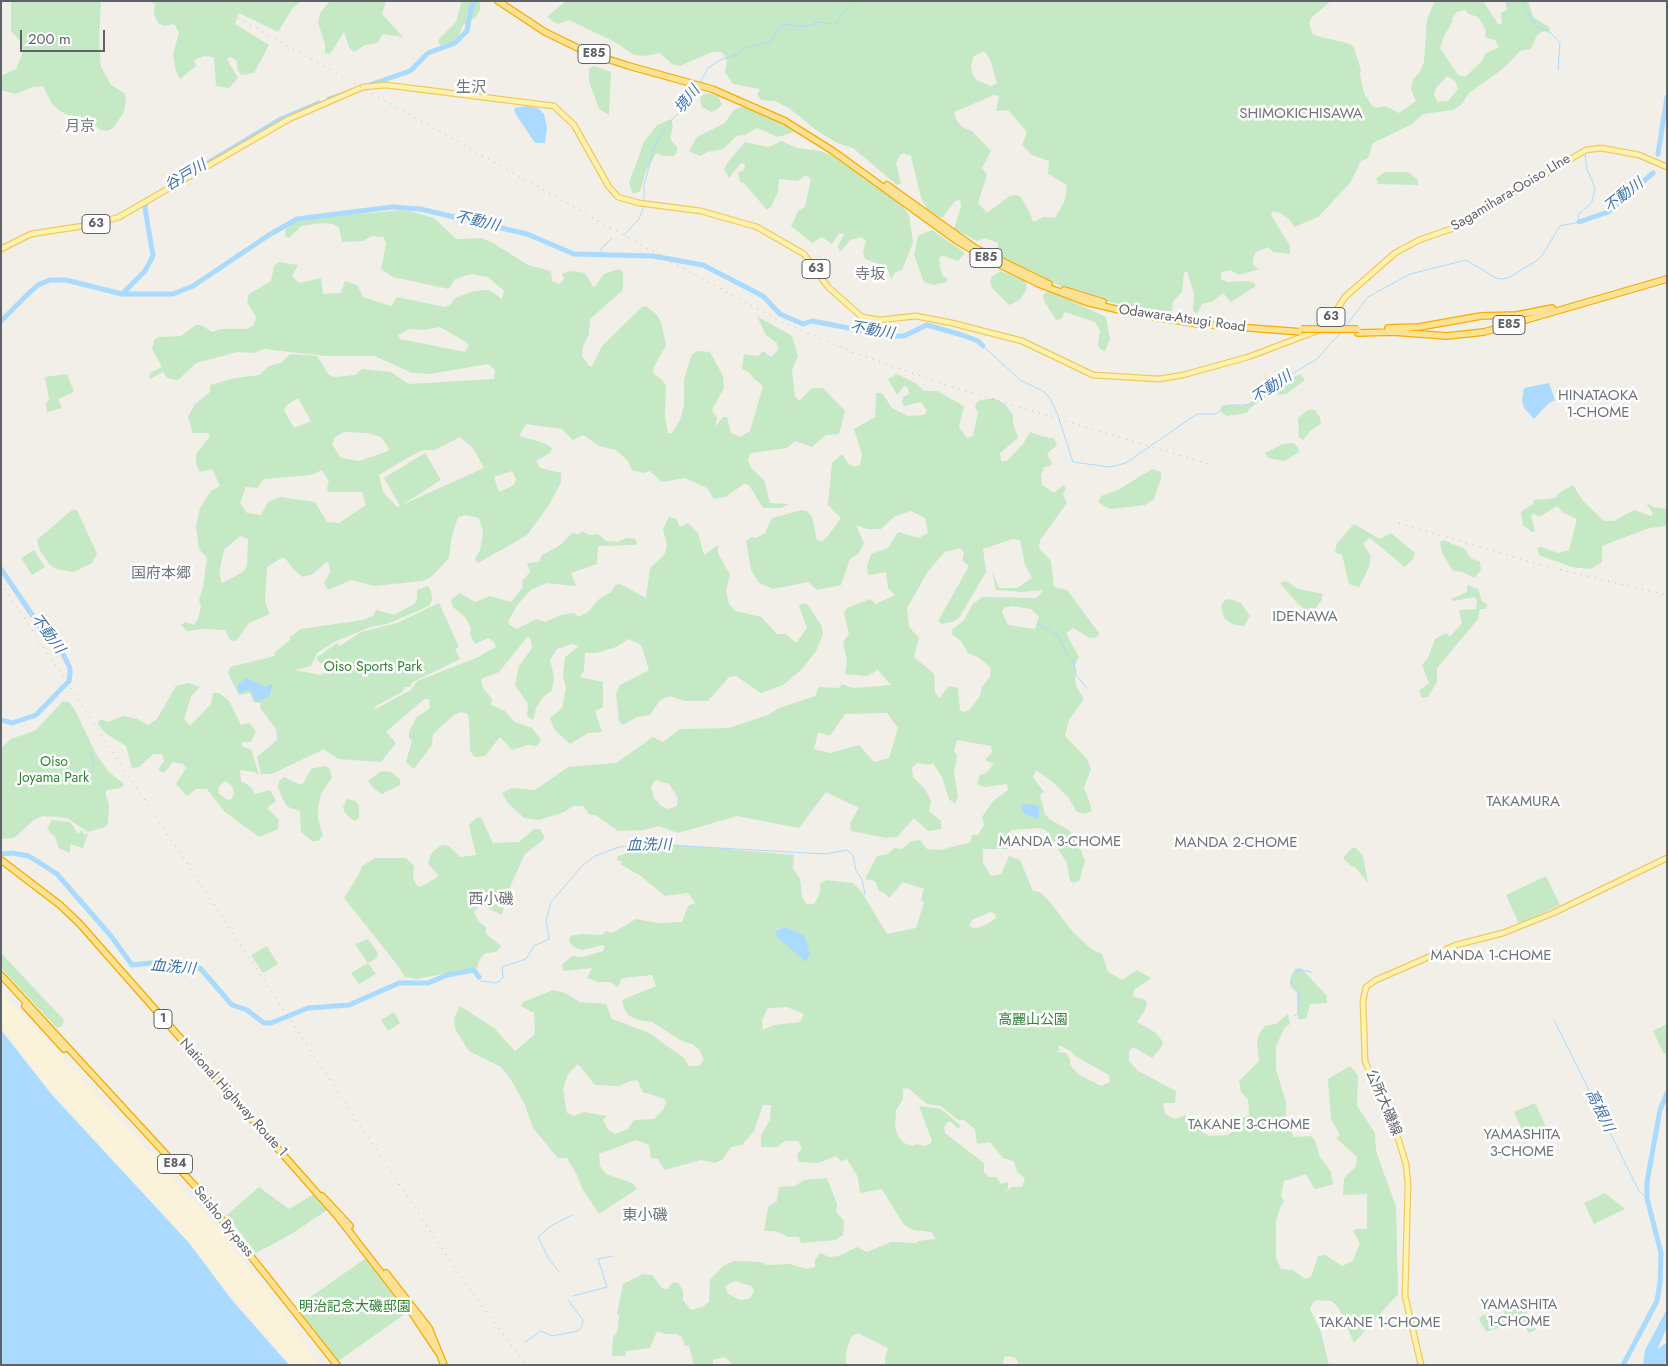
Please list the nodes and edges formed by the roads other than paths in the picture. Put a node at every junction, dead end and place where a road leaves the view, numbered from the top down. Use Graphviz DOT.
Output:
graph roads {
  1 [pos="505,4"];
  2 [pos="1667,167"];
  3 [pos="1,249"];
  4 [pos="1666,277"];
  5 [pos="1654,281"];
  6 [pos="1358,331"];
  7 [pos="1667,858"];
  8 [pos="1,860"];
  9 [pos="1,975"];
  10 [pos="1,980"];
  11 [pos="332,1365"];
  12 [pos="337,1365"];
  13 [pos="444,1365"];
  14 [pos="1421,1365"];
  1 -- 6 [label="highway, Odawara-Atsugi Road / E85, bridge"];
  2 -- 3 [label="main road, Sagamihara-Ooiso LIne / 63"];
  4 -- 5 [label="highway, Odawara-Atsugi Road / E85"];
  5 -- 6 [label="highway, Odawara-Atsugi Road / E85"];
  5 -- 6 [label="highway, Odawara-Atsugi Road / E85"];
  7 -- 14 [label="main road, 公所大磯線"];
  8 -- 13 [label="highway, National Highway Route 1 / 1"];
  9 -- 12 [label="highway, Seisho By-pass / E84"];
  10 -- 11 [label="highway, Seisho By-pass / E84"];
}
